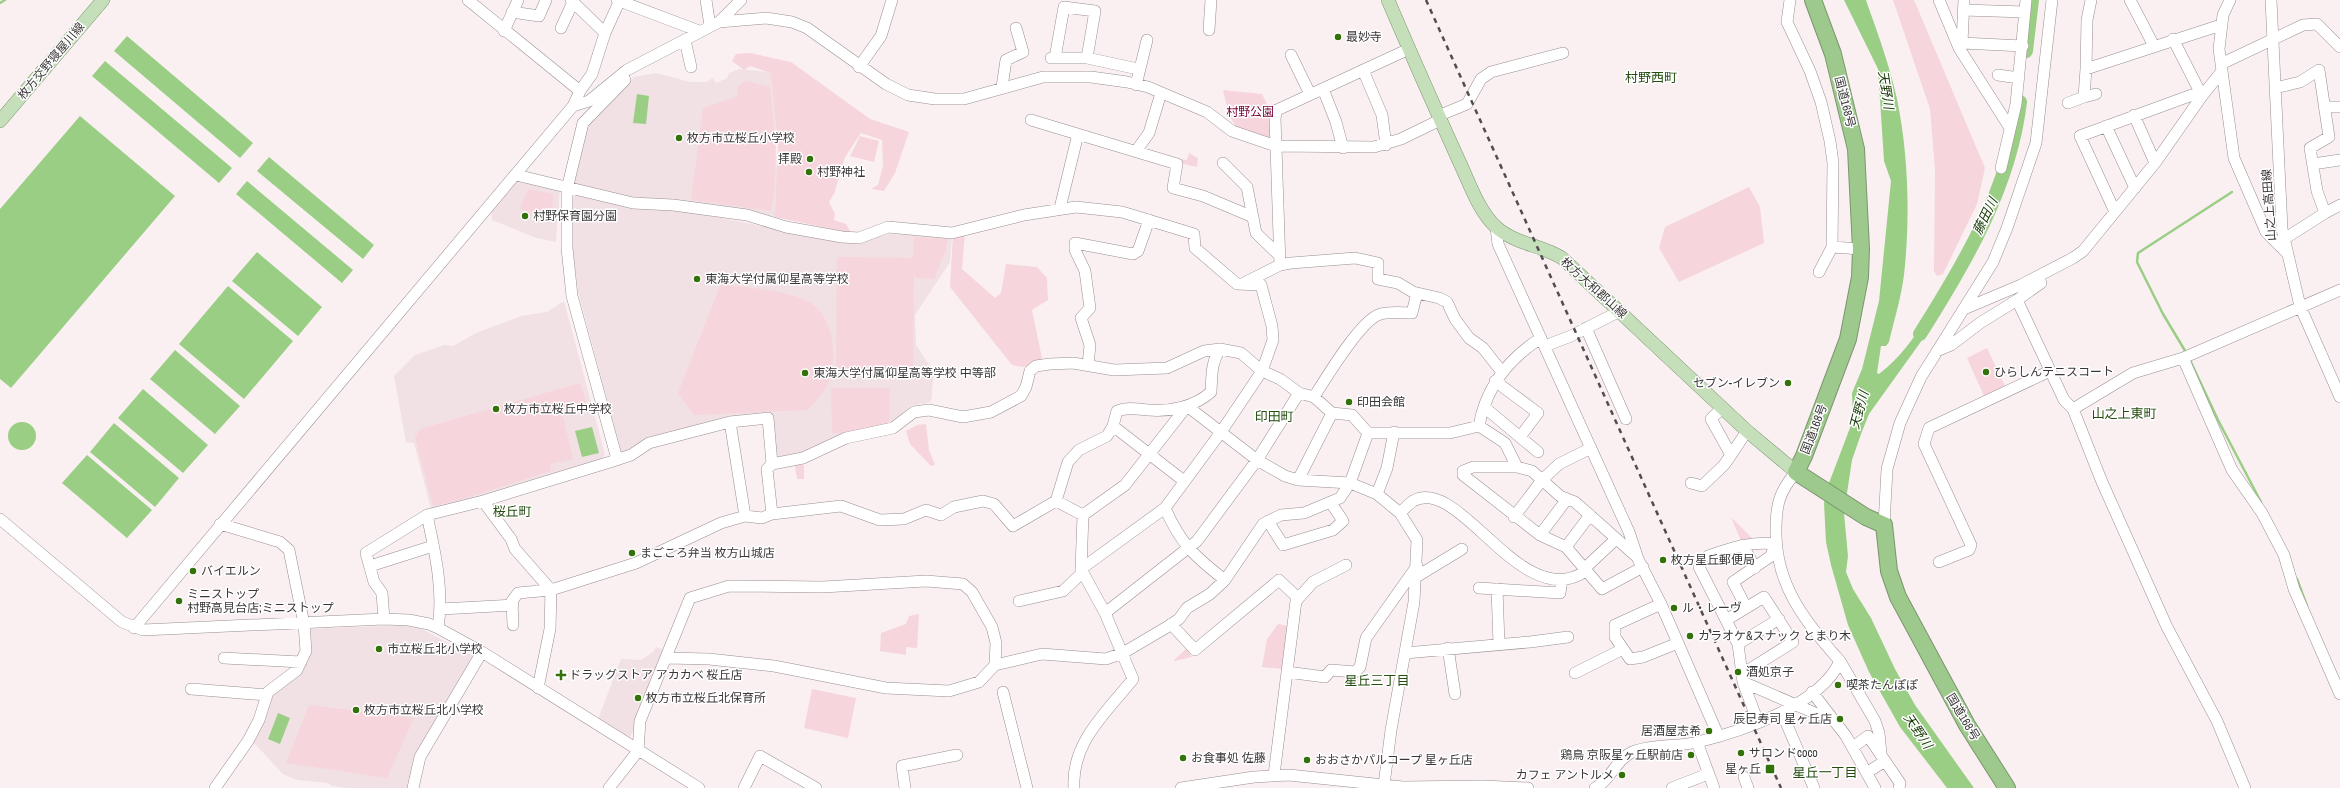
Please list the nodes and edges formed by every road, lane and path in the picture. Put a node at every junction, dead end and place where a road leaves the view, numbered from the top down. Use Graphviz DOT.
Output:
graph roads {
  1 [pos="103,0"];
  2 [pos="468,0"];
  3 [pos="518,0"];
  4 [pos="546,0"];
  5 [pos="619,0"];
  6 [pos="706,0"];
  7 [pos="741,0"];
  8 [pos="892,0"];
  9 [pos="1211,0"];
  10 [pos="1388,0"];
  11 [pos="1790,0"];
  12 [pos="1813,0"];
  13 [pos="1939,0"];
  14 [pos="2026,0"];
  15 [pos="2052,0"];
  16 [pos="2091,0"];
  17 [pos="2130,0"];
  18 [pos="2230,0"];
  19 [pos="2271,0"];
  20 [pos="572,1"];
  21 [pos="1964,5"];
  22 [pos="512,12"];
  23 [pos="2025,12"];
  24 [pos="714,24"];
  25 [pos="2221,25"];
  26 [pos="561,28"];
  27 [pos="1016,28"];
  28 [pos="1209,30"];
  29 [pos="504,31"];
  30 [pos="699,31"];
  31 [pos="605,33"];
  32 [pos="2173,39"];
  33 [pos="685,40"];
  34 [pos="1147,40"];
  35 [pos="2272,42"];
  36 [pos="1960,46"];
  37 [pos="2023,46"];
  38 [pos="2154,46"];
  39 [pos="2340,47"];
  40 [pos="1409,49"];
  41 [pos="1563,53"];
  42 [pos="1291,55"];
  43 [pos="1087,58"];
  44 [pos="636,65"];
  45 [pos="691,67"];
  46 [pos="860,67"];
  47 [pos="2222,68"];
  48 [pos="1138,69"];
  49 [pos="2086,69"];
  50 [pos="1363,70"];
  51 [pos="1998,75"];
  52 [pos="2019,78"];
  53 [pos="1136,84"];
  54 [pos="1002,87"];
  55 [pos="2275,88"];
  56 [pos="1323,89"];
  57 [pos="580,91"];
  58 [pos="1161,92"];
  59 [pos="1310,94"];
  60 [pos="2096,94"];
  61 [pos="2202,96"];
  62 [pos="2084,97"];
  63 [pos="2068,103"];
  64 [pos="573,106"];
  65 [pos="2324,107"];
  66 [pos="2340,107"];
  67 [pos="2134,115"];
  68 [pos="1439,118"];
  69 [pos="1031,120"];
  70 [pos="0,121"];
  71 [pos="2106,126"];
  72 [pos="2010,128"];
  73 [pos="1078,134"];
  74 [pos="1386,145"];
  75 [pos="1276,146"];
  76 [pos="1343,148"];
  77 [pos="1136,151"];
  78 [pos="2340,160"];
  79 [pos="1223,163"];
  80 [pos="2155,163"];
  81 [pos="2312,164"];
  82 [pos="2001,168"];
  83 [pos="516,176"];
  84 [pos="2135,188"];
  85 [pos="567,189"];
  86 [pos="2340,205"];
  87 [pos="1060,208"];
  88 [pos="2115,212"];
  89 [pos="2325,213"];
  90 [pos="1253,217"];
  91 [pos="1149,220"];
  92 [pos="1496,227"];
  93 [pos="2284,239"];
  94 [pos="1832,247"];
  95 [pos="1861,248"];
  96 [pos="2287,254"];
  97 [pos="2074,258"];
  98 [pos="1280,261"];
  99 [pos="1819,272"];
  100 [pos="1240,285"];
  101 [pos="1975,290"];
  102 [pos="2340,290"];
  103 [pos="1417,293"];
  104 [pos="1993,298"];
  105 [pos="2017,300"];
  106 [pos="2300,306"];
  107 [pos="1963,310"];
  108 [pos="1620,311"];
  109 [pos="1586,328"];
  110 [pos="1543,342"];
  111 [pos="1220,349"];
  112 [pos="1937,351"];
  113 [pos="2183,358"];
  114 [pos="1088,365"];
  115 [pos="1262,371"];
  116 [pos="2050,371"];
  117 [pos="1502,372"];
  118 [pos="1495,380"];
  119 [pos="1299,393"];
  120 [pos="1314,397"];
  121 [pos="2340,397"];
  122 [pos="1187,406"];
  123 [pos="1484,406"];
  124 [pos="1722,408"];
  125 [pos="2073,409"];
  126 [pos="1332,413"];
  127 [pos="1626,419"];
  128 [pos="730,422"];
  129 [pos="1113,426"];
  130 [pos="1479,426"];
  131 [pos="1747,431"];
  132 [pos="1221,432"];
  133 [pos="1394,432"];
  134 [pos="1368,433"];
  135 [pos="1520,437"];
  136 [pos="1591,448"];
  137 [pos="1538,452"];
  138 [pos="1148,454"];
  139 [pos="1731,455"];
  140 [pos="617,460"];
  141 [pos="1257,460"];
  142 [pos="772,464"];
  143 [pos="1516,467"];
  144 [pos="1796,472"];
  145 [pos="1298,480"];
  146 [pos="1542,480"];
  147 [pos="1184,481"];
  148 [pos="1350,483"];
  149 [pos="1691,483"];
  150 [pos="1378,494"];
  151 [pos="1567,499"];
  152 [pos="483,501"];
  153 [pos="1056,501"];
  154 [pos="1331,502"];
  155 [pos="1165,508"];
  156 [pos="1400,513"];
  157 [pos="772,514"];
  158 [pos="427,515"];
  159 [pos="1083,515"];
  160 [pos="1590,515"];
  161 [pos="745,516"];
  162 [pos="1514,517"];
  163 [pos="0,519"];
  164 [pos="1268,521"];
  165 [pos="220,524"];
  166 [pos="1884,525"];
  167 [pos="1540,535"];
  168 [pos="1616,539"];
  169 [pos="1775,544"];
  170 [pos="1743,545"];
  171 [pos="433,546"];
  172 [pos="1566,547"];
  173 [pos="1188,549"];
  174 [pos="1462,550"];
  175 [pos="1708,556"];
  176 [pos="1939,562"];
  177 [pos="1641,563"];
  178 [pos="1346,565"];
  179 [pos="370,566"];
  180 [pos="1699,566"];
  181 [pos="1755,568"];
  182 [pos="1082,570"];
  183 [pos="1585,570"];
  184 [pos="1417,571"];
  185 [pos="1225,580"];
  186 [pos="1562,580"];
  187 [pos="1479,588"];
  188 [pos="1497,589"];
  189 [pos="551,590"];
  190 [pos="1298,598"];
  191 [pos="1019,601"];
  192 [pos="1661,604"];
  193 [pos="513,605"];
  194 [pos="1746,607"];
  195 [pos="441,609"];
  196 [pos="1105,613"];
  197 [pos="384,619"];
  198 [pos="1726,620"];
  199 [pos="1778,620"];
  200 [pos="304,624"];
  201 [pos="1171,624"];
  202 [pos="513,625"];
  203 [pos="134,628"];
  204 [pos="438,628"];
  205 [pos="1568,637"];
  206 [pos="1678,643"];
  207 [pos="1499,644"];
  208 [pos="1738,644"];
  209 [pos="1448,648"];
  210 [pos="1623,649"];
  211 [pos="482,652"];
  212 [pos="1123,653"];
  213 [pos="1405,653"];
  214 [pos="224,658"];
  215 [pos="667,658"];
  216 [pos="1840,660"];
  217 [pos="301,662"];
  218 [pos="995,665"];
  219 [pos="1287,672"];
  220 [pos="1575,673"];
  221 [pos="1743,678"];
  222 [pos="538,688"];
  223 [pos="191,689"];
  224 [pos="1003,692"];
  225 [pos="1812,692"];
  226 [pos="1455,694"];
  227 [pos="2340,694"];
  228 [pos="267,695"];
  229 [pos="1796,705"];
  230 [pos="1782,713"];
  231 [pos="1830,717"];
  232 [pos="1758,722"];
  233 [pos="1718,735"];
  234 [pos="1697,742"];
  235 [pos="1853,747"];
  236 [pos="638,751"];
  237 [pos="957,755"];
  238 [pos="1883,758"];
  239 [pos="1868,772"];
  240 [pos="1708,774"];
  241 [pos="1274,775"];
  242 [pos="1744,777"];
  243 [pos="1254,782"];
  244 [pos="1384,785"];
  245 [pos="1402,787"];
  246 [pos="215,788"];
  247 [pos="413,788"];
  248 [pos="609,788"];
  249 [pos="699,788"];
  250 [pos="744,788"];
  251 [pos="816,788"];
  252 [pos="905,788"];
  253 [pos="1027,788"];
  254 [pos="1074,788"];
  255 [pos="1181,788"];
  256 [pos="1528,788"];
  257 [pos="1595,788"];
  258 [pos="1672,788"];
  259 [pos="1714,788"];
  260 [pos="1748,788"];
  261 [pos="1814,788"];
  262 [pos="1875,788"];
  263 [pos="1899,788"];
  264 [pos="2007,788"];
  265 [pos="2245,788"];
  1 -- 70 [label="main road, 枚方交野寝屋川線"];
  2 -- 29 [label="street"];
  3 -- 22 [label="street"];
  4 -- 22 [label="street"];
  5 -- 30 [label="street"];
  5 -- 31 [label="street"];
  6 -- 24 [label="street"];
  7 -- 24 [label="street"];
  8 -- 46 [label="street"];
  9 -- 28 [label="street"];
  10 -- 40 [label="main road, 枚方大和郡山線"];
  11 -- 94 [label="street"];
  12 -- 95 [label="highway, 国道168号"];
  13 -- 36 [label="street"];
  14 -- 23 [label="street"];
  15 -- 101 [label="street"];
  16 -- 49 [label="street"];
  17 -- 38 [label="street"];
  18 -- 25 [label="street"];
  19 -- 35 [label="street, 山之上高田線"];
  20 -- 26 [label="street"];
  20 -- 31 [label="street"];
  21 -- 23 [label="street"];
  21 -- 36 [label="street"];
  22 -- 29 [label="street"];
  23 -- 37 [label="street"];
  24 -- 30 [label="street"];
  24 -- 46 [label="street"];
  25 -- 32 [label="street"];
  25 -- 47 [label="street"];
  27 -- 54 [label="street"];
  29 -- 57 [label="street"];
  30 -- 33 [label="street"];
  31 -- 57 [label="street"];
  32 -- 38 [label="street"];
  32 -- 61 [label="street"];
  33 -- 44 [label="street"];
  33 -- 45 [label="street"];
  34 -- 48 [label="street"];
  35 -- 39 [label="street"];
  35 -- 47 [label="street"];
  35 -- 55 [label="street, 山之上高田線"];
  36 -- 37 [label="street"];
  36 -- 72 [label="street"];
  37 -- 52 [label="street"];
  38 -- 49 [label="street"];
  40 -- 50 [label="street"];
  40 -- 68 [label="main road, 枚方大和郡山線"];
  41 -- 68 [label="street"];
  42 -- 59 [label="street"];
  43 -- 43 [label="street"];
  43 -- 48 [label="street"];
  44 -- 64 [label="street"];
  44 -- 85 [label="street"];
  46 -- 54 [label="street"];
  47 -- 61 [label="street"];
  47 -- 96 [label="street"];
  48 -- 53 [label="street"];
  49 -- 62 [label="street"];
  50 -- 56 [label="street"];
  50 -- 74 [label="street"];
  51 -- 52 [label="street"];
  52 -- 72 [label="street"];
  53 -- 54 [label="street"];
  53 -- 58 [label="street"];
  55 -- 65 [label="street"];
  55 -- 93 [label="street, 山之上高田線"];
  56 -- 59 [label="street"];
  56 -- 76 [label="street"];
  57 -- 64 [label="street"];
  58 -- 75 [label="street"];
  58 -- 77 [label="street"];
  59 -- 75 [label="street"];
  60 -- 62 [label="street"];
  61 -- 67 [label="street"];
  61 -- 80 [label="street"];
  62 -- 63 [label="street"];
  64 -- 83 [label="street"];
  65 -- 66 [label="street"];
  65 -- 81 [label="street"];
  67 -- 71 [label="street"];
  67 -- 80 [label="street"];
  68 -- 74 [label="street"];
  68 -- 92 [label="main road, 枚方大和郡山線"];
  69 -- 73 [label="street"];
  71 -- 84 [label="street"];
  71 -- 88 [label="street"];
  72 -- 82 [label="street"];
  73 -- 77 [label="street"];
  73 -- 87 [label="street"];
  74 -- 76 [label="street"];
  75 -- 76 [label="street"];
  75 -- 98 [label="street"];
  77 -- 90 [label="street"];
  78 -- 81 [label="street"];
  79 -- 90 [label="street"];
  80 -- 84 [label="street"];
  81 -- 89 [label="street"];
  83 -- 85 [label="street"];
  83 -- 165 [label="street"];
  84 -- 88 [label="street"];
  85 -- 87 [label="street"];
  85 -- 140 [label="street"];
  86 -- 89 [label="street"];
  87 -- 91 [label="street"];
  88 -- 97 [label="street"];
  89 -- 93 [label="street"];
  90 -- 98 [label="street"];
  91 -- 100 [label="street"];
  91 -- 114 [label="street"];
  92 -- 108 [label="main road, 枚方大和郡山線"];
  92 -- 110 [label="street"];
  93 -- 96 [label="street, 山之上高田線"];
  94 -- 95 [label="street"];
  94 -- 99 [label="street"];
  95 -- 144 [label="highway, 国道168号"];
  96 -- 106 [label="street, 山之上高田線"];
  97 -- 104 [label="street"];
  97 -- 105 [label="street"];
  98 -- 100 [label="street"];
  98 -- 103 [label="street"];
  100 -- 115 [label="street"];
  101 -- 104 [label="street"];
  101 -- 107 [label="street"];
  102 -- 106 [label="street"];
  103 -- 117 [label="street"];
  103 -- 120 [label="street"];
  104 -- 107 [label="street"];
  105 -- 112 [label="street"];
  105 -- 116 [label="street"];
  106 -- 113 [label="street"];
  106 -- 121 [label="street, 山之上高田線"];
  107 -- 112 [label="street"];
  108 -- 109 [label="street"];
  108 -- 124 [label="main road, 枚方大和郡山線"];
  109 -- 110 [label="street"];
  109 -- 127 [label="street"];
  110 -- 117 [label="street"];
  110 -- 136 [label="street"];
  111 -- 114 [label="street"];
  111 -- 115 [label="street"];
  111 -- 122 [label="street"];
  112 -- 166 [label="street"];
  113 -- 125 [label="street"];
  113 -- 227 [label="street"];
  114 -- 142 [label="street"];
  115 -- 119 [label="street"];
  115 -- 132 [label="street"];
  116 -- 125 [label="street"];
  116 -- 176 [label="street"];
  117 -- 118 [label="street"];
  118 -- 123 [label="street"];
  118 -- 135 [label="street"];
  119 -- 120 [label="street"];
  119 -- 141 [label="street"];
  120 -- 126 [label="street"];
  122 -- 129 [label="street"];
  122 -- 132 [label="street"];
  122 -- 138 [label="street"];
  123 -- 130 [label="street"];
  123 -- 135 [label="street"];
  124 -- 131 [label="main road, 枚方大和郡山線"];
  124 -- 139 [label="street"];
  125 -- 265 [label="street"];
  126 -- 134 [label="street"];
  126 -- 145 [label="street"];
  128 -- 140 [label="street"];
  128 -- 142 [label="street"];
  128 -- 161 [label="street"];
  129 -- 138 [label="street"];
  129 -- 153 [label="street"];
  130 -- 133 [label="street"];
  130 -- 143 [label="street"];
  131 -- 139 [label="street"];
  131 -- 144 [label="main road, 枚方大和郡山線"];
  132 -- 141 [label="street"];
  132 -- 147 [label="street"];
  133 -- 134 [label="street"];
  133 -- 150 [label="street"];
  134 -- 148 [label="street"];
  135 -- 137 [label="street"];
  136 -- 146 [label="street"];
  136 -- 177 [label="street"];
  138 -- 147 [label="street"];
  138 -- 159 [label="street"];
  139 -- 149 [label="street"];
  140 -- 152 [label="street"];
  141 -- 145 [label="street"];
  141 -- 173 [label="street"];
  142 -- 157 [label="street"];
  143 -- 146 [label="street"];
  143 -- 162 [label="street"];
  144 -- 166 [label="highway"];
  144 -- 169 [label="street"];
  145 -- 148 [label="street"];
  146 -- 151 [label="street"];
  146 -- 162 [label="street"];
  147 -- 155 [label="street"];
  148 -- 150 [label="street"];
  148 -- 154 [label="street"];
  150 -- 156 [label="street"];
  151 -- 160 [label="street"];
  151 -- 167 [label="street"];
  152 -- 158 [label="street"];
  152 -- 189 [label="street"];
  153 -- 157 [label="street"];
  153 -- 159 [label="street"];
  154 -- 164 [label="street"];
  154 -- 164 [label="street"];
  155 -- 173 [label="street"];
  155 -- 182 [label="street"];
  156 -- 184 [label="street"];
  156 -- 186 [label="street"];
  157 -- 161 [label="street"];
  158 -- 171 [label="street"];
  158 -- 179 [label="street"];
  159 -- 182 [label="street"];
  160 -- 168 [label="street"];
  160 -- 172 [label="street"];
  161 -- 189 [label="street"];
  162 -- 167 [label="street"];
  163 -- 203 [label="street"];
  164 -- 185 [label="street"];
  165 -- 200 [label="street"];
  165 -- 203 [label="street"];
  166 -- 264 [label="highway, 国道168号"];
  167 -- 172 [label="street"];
  168 -- 177 [label="street"];
  168 -- 183 [label="street"];
  169 -- 170 [label="street"];
  169 -- 181 [label="street"];
  169 -- 216 [label="street"];
  170 -- 175 [label="street"];
  170 -- 181 [label="street"];
  171 -- 179 [label="street"];
  171 -- 195 [label="street"];
  172 -- 183 [label="street"];
  173 -- 185 [label="street"];
  173 -- 196 [label="street"];
  174 -- 184 [label="street"];
  177 -- 183 [label="street"];
  177 -- 192 [label="street"];
  178 -- 190 [label="street"];
  179 -- 197 [label="street"];
  180 -- 198 [label="street"];
  181 -- 194 [label="street"];
  182 -- 191 [label="street"];
  182 -- 196 [label="street"];
  183 -- 186 [label="street"];
  184 -- 213 [label="street"];
  184 -- 219 [label="street"];
  185 -- 201 [label="street"];
  186 -- 188 [label="street"];
  187 -- 188 [label="street"];
  188 -- 207 [label="street"];
  189 -- 193 [label="street"];
  189 -- 222 [label="street"];
  190 -- 201 [label="street"];
  190 -- 219 [label="street"];
  192 -- 206 [label="street"];
  192 -- 210 [label="street"];
  193 -- 195 [label="street"];
  193 -- 202 [label="street"];
  194 -- 198 [label="street"];
  194 -- 199 [label="street"];
  195 -- 204 [label="street"];
  196 -- 212 [label="street"];
  197 -- 200 [label="street"];
  197 -- 204 [label="street"];
  198 -- 208 [label="street"];
  199 -- 208 [label="street"];
  199 -- 221 [label="street"];
  200 -- 203 [label="street"];
  200 -- 217 [label="street"];
  201 -- 212 [label="street"];
  204 -- 211 [label="street"];
  205 -- 207 [label="street"];
  206 -- 210 [label="street"];
  206 -- 233 [label="street"];
  207 -- 209 [label="street"];
  208 -- 221 [label="street"];
  209 -- 213 [label="street"];
  209 -- 226 [label="street"];
  210 -- 220 [label="street"];
  211 -- 222 [label="street"];
  211 -- 247 [label="street"];
  212 -- 218 [label="street"];
  212 -- 254 [label="street"];
  213 -- 244 [label="street"];
  214 -- 217 [label="street"];
  215 -- 218 [label="street"];
  215 -- 218 [label="street"];
  215 -- 236 [label="street"];
  216 -- 225 [label="street"];
  216 -- 238 [label="street"];
  217 -- 228 [label="street"];
  219 -- 241 [label="street"];
  221 -- 229 [label="street"];
  221 -- 232 [label="street"];
  222 -- 236 [label="street"];
  223 -- 228 [label="street"];
  224 -- 253 [label="street"];
  225 -- 229 [label="street"];
  225 -- 231 [label="street"];
  228 -- 246 [label="street"];
  229 -- 230 [label="street"];
  229 -- 231 [label="street"];
  230 -- 232 [label="street"];
  230 -- 261 [label="street"];
  231 -- 235 [label="street"];
  232 -- 233 [label="street"];
  233 -- 234 [label="street"];
  234 -- 240 [label="street"];
  234 -- 257 [label="street"];
  235 -- 238 [label="street"];
  235 -- 239 [label="street"];
  236 -- 248 [label="street"];
  236 -- 249 [label="street"];
  237 -- 252 [label="street"];
  238 -- 239 [label="street"];
  238 -- 263 [label="street"];
  239 -- 262 [label="street"];
  240 -- 258 [label="street"];
  240 -- 259 [label="street"];
  241 -- 243 [label="street"];
  241 -- 244 [label="street"];
  242 -- 260 [label="street"];
  243 -- 255 [label="street"];
  244 -- 245 [label="street"];
  245 -- 256 [label="street"];
  250 -- 251 [label="street"];
}
